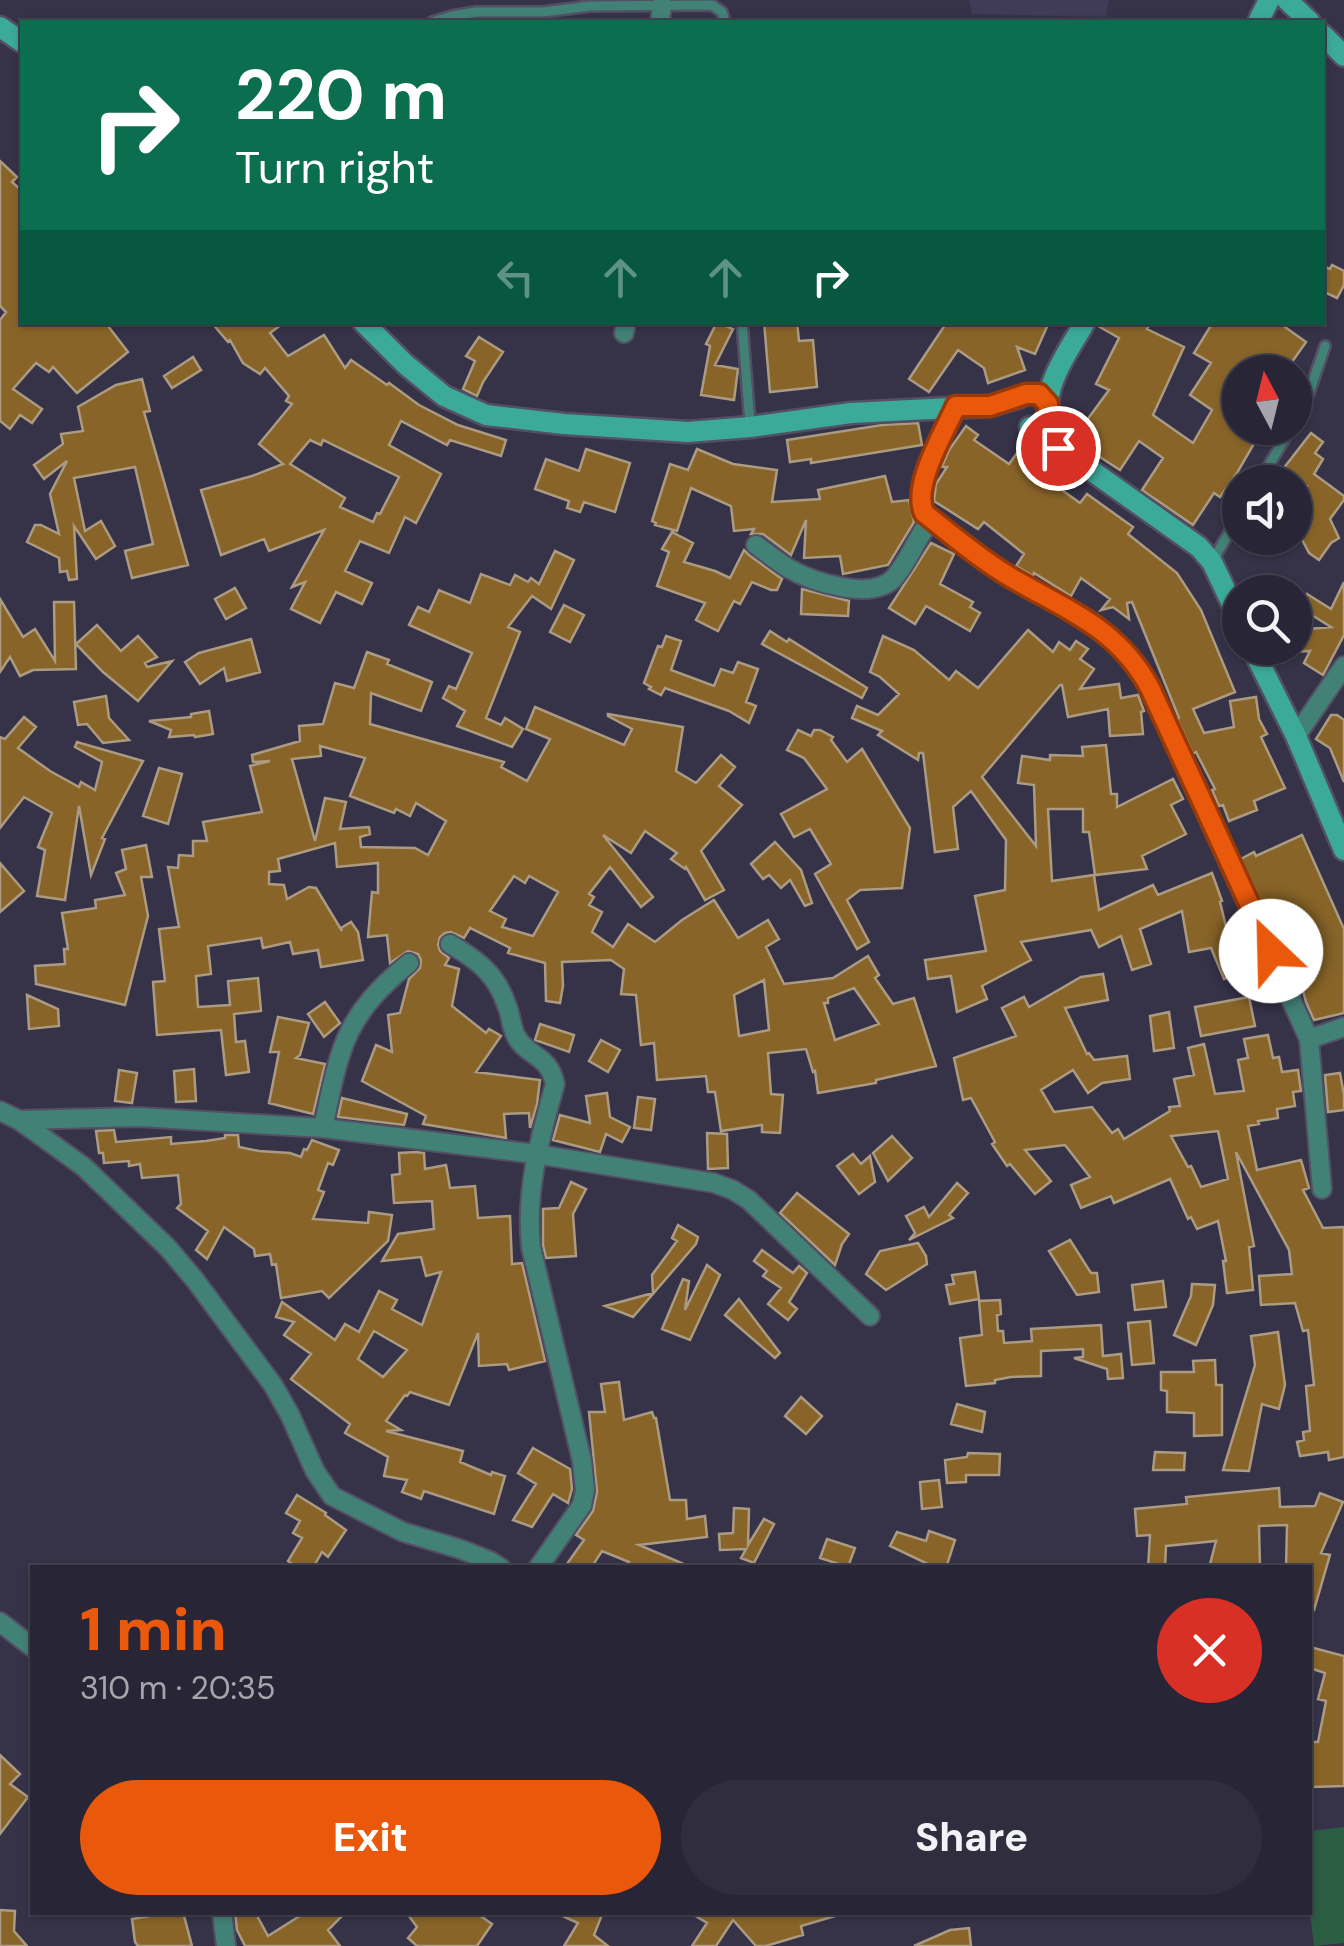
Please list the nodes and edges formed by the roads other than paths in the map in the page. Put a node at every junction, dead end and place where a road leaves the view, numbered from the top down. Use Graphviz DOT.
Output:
graph roads {
  1 [pos="1287,0"];
  2 [pos="714,2"];
  3 [pos="661,14"];
  4 [pos="439,20"];
  5 [pos="1308,20"];
  6 [pos="1325,37"];
  7 [pos="1344,56"];
  8 [pos="366,325"];
  9 [pos="742,325"];
  10 [pos="1083,325"];
  11 [pos="1325,346"];
  12 [pos="1312,384"];
  13 [pos="956,406"];
  14 [pos="1032,409"];
  15 [pos="750,427"];
  16 [pos="931,519"];
  17 [pos="756,545"];
  18 [pos="1222,545"];
  19 [pos="1212,562"];
  20 [pos="1222,583"];
  21 [pos="1260,665"];
  22 [pos="1344,666"];
  23 [pos="1296,736"];
  24 [pos="1344,850"];
  25 [pos="450,944"];
  26 [pos="409,963"];
  27 [pos="1344,1027"];
  28 [pos="1310,1039"];
  29 [pos="0,1111"];
  30 [pos="19,1120"];
  31 [pos="323,1128"];
  32 [pos="536,1154"];
  33 [pos="1322,1189"];
  34 [pos="870,1316"];
  35 [pos="496,1565"];
  36 [pos="540,1565"];
  37 [pos="0,1622"];
  38 [pos="30,1644"];
  39 [pos="222,1915"];
  40 [pos="226,1946"];
  1 -- 5 [label="street"];
  2 -- 3 [label="lane"];
  3 -- 4 [label="lane"];
  6 -- 7 [label="street"];
  8 -- 15 [label="street"];
  9 -- 15 [label="lane"];
  10 -- 14 [label="street"];
  11 -- 12 [label="lane"];
  13 -- 14 [label="street"];
  13 -- 15 [label="street"];
  13 -- 16 [label="street"];
  14 -- 19 [label="street"];
  16 -- 17 [label="street"];
  16 -- 28 [label="street"];
  18 -- 19 [label="lane"];
  19 -- 20 [label="street"];
  21 -- 23 [label="street"];
  22 -- 23 [label="street"];
  23 -- 24 [label="street"];
  25 -- 32 [label="street"];
  26 -- 31 [label="street"];
  27 -- 28 [label="street"];
  28 -- 33 [label="street"];
  29 -- 30 [label="street"];
  30 -- 31 [label="street"];
  30 -- 35 [label="street"];
  31 -- 32 [label="street"];
  32 -- 34 [label="street"];
  32 -- 36 [label="street"];
  37 -- 38 [label="street"];
  39 -- 40 [label="street"];
}
